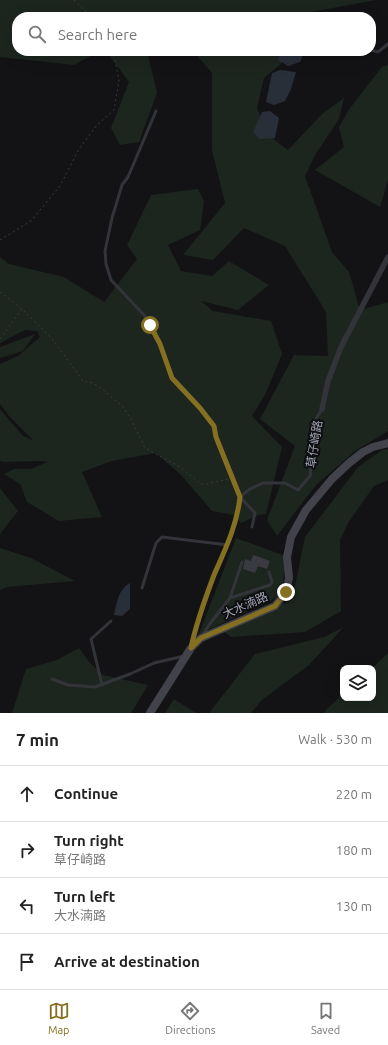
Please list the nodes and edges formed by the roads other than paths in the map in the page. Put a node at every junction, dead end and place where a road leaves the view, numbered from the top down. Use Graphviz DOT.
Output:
graph roads {
  1 [pos="388,44"];
  2 [pos="376,51"];
  3 [pos="156,111"];
  4 [pos="388,257"];
  5 [pos="322,409"];
  6 [pos="388,443"];
  7 [pos="240,497"];
  8 [pos="252,527"];
  9 [pos="228,545"];
  10 [pos="242,562"];
  11 [pos="269,572"];
  12 [pos="142,588"];
  13 [pos="230,598"];
  14 [pos="111,621"];
  15 [pos="201,638"];
  16 [pos="189,652"];
  17 [pos="52,679"];
  18 [pos="102,685"];
  19 [pos="150,713"];
  1 -- 2 [label="lane"];
  3 -- 7 [label="lane"];
  4 -- 5 [label="street, 草仔崎路"];
  5 -- 7 [label="lane, 草仔崎路"];
  6 -- 15 [label="street, 大水湳路"];
  7 -- 8 [label="lane"];
  7 -- 9 [label="lane"];
  9 -- 12 [label="lane"];
  9 -- 16 [label="lane"];
  10 -- 13 [label="lane"];
  11 -- 13 [label="lane"];
  13 -- 15 [label="lane"];
  14 -- 18 [label="lane"];
  15 -- 16 [label="street, 大水湳路"];
  16 -- 18 [label="lane"];
  16 -- 19 [label="street, 大水湳路"];
  17 -- 18 [label="lane"];
}
